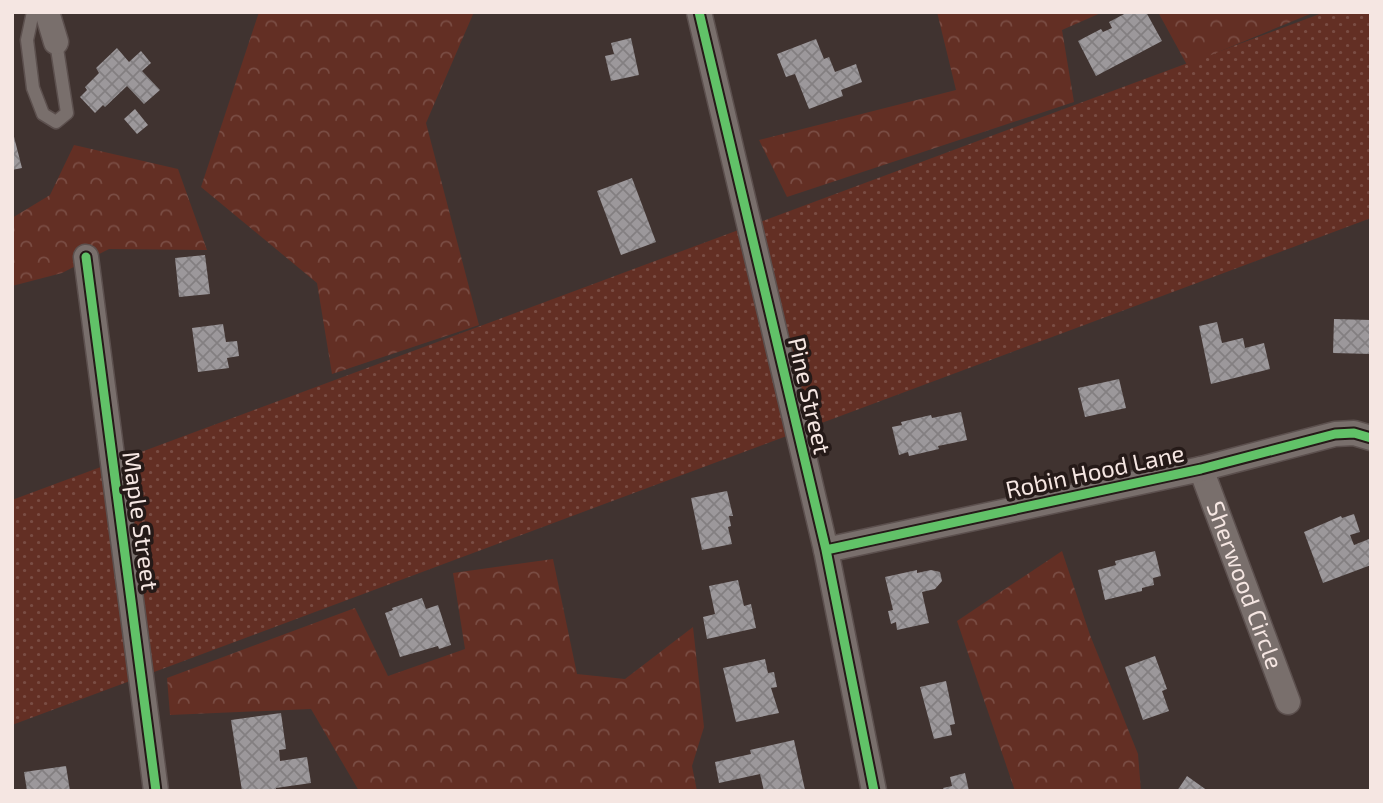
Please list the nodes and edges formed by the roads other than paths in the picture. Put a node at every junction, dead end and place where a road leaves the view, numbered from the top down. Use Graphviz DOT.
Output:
graph roads {
  1 [pos="33,12"];
  2 [pos="47,12"];
  3 [pos="699,12"];
  4 [pos="56,42"];
  5 [pos="86,257"];
  6 [pos="1371,438"];
  7 [pos="1201,469"];
  8 [pos="826,550"];
  9 [pos="1288,702"];
  10 [pos="156,791"];
  11 [pos="874,791"];
  1 -- 4 [label="lane"];
  2 -- 4 [label="street"];
  3 -- 8 [label="street, Pine Street"];
  5 -- 10 [label="street, Maple Street"];
  6 -- 7 [label="street, Robin Hood Lane"];
  7 -- 8 [label="street, Robin Hood Lane"];
  7 -- 9 [label="street, Sherwood Circle"];
  8 -- 11 [label="street, Pine Street"];
}
